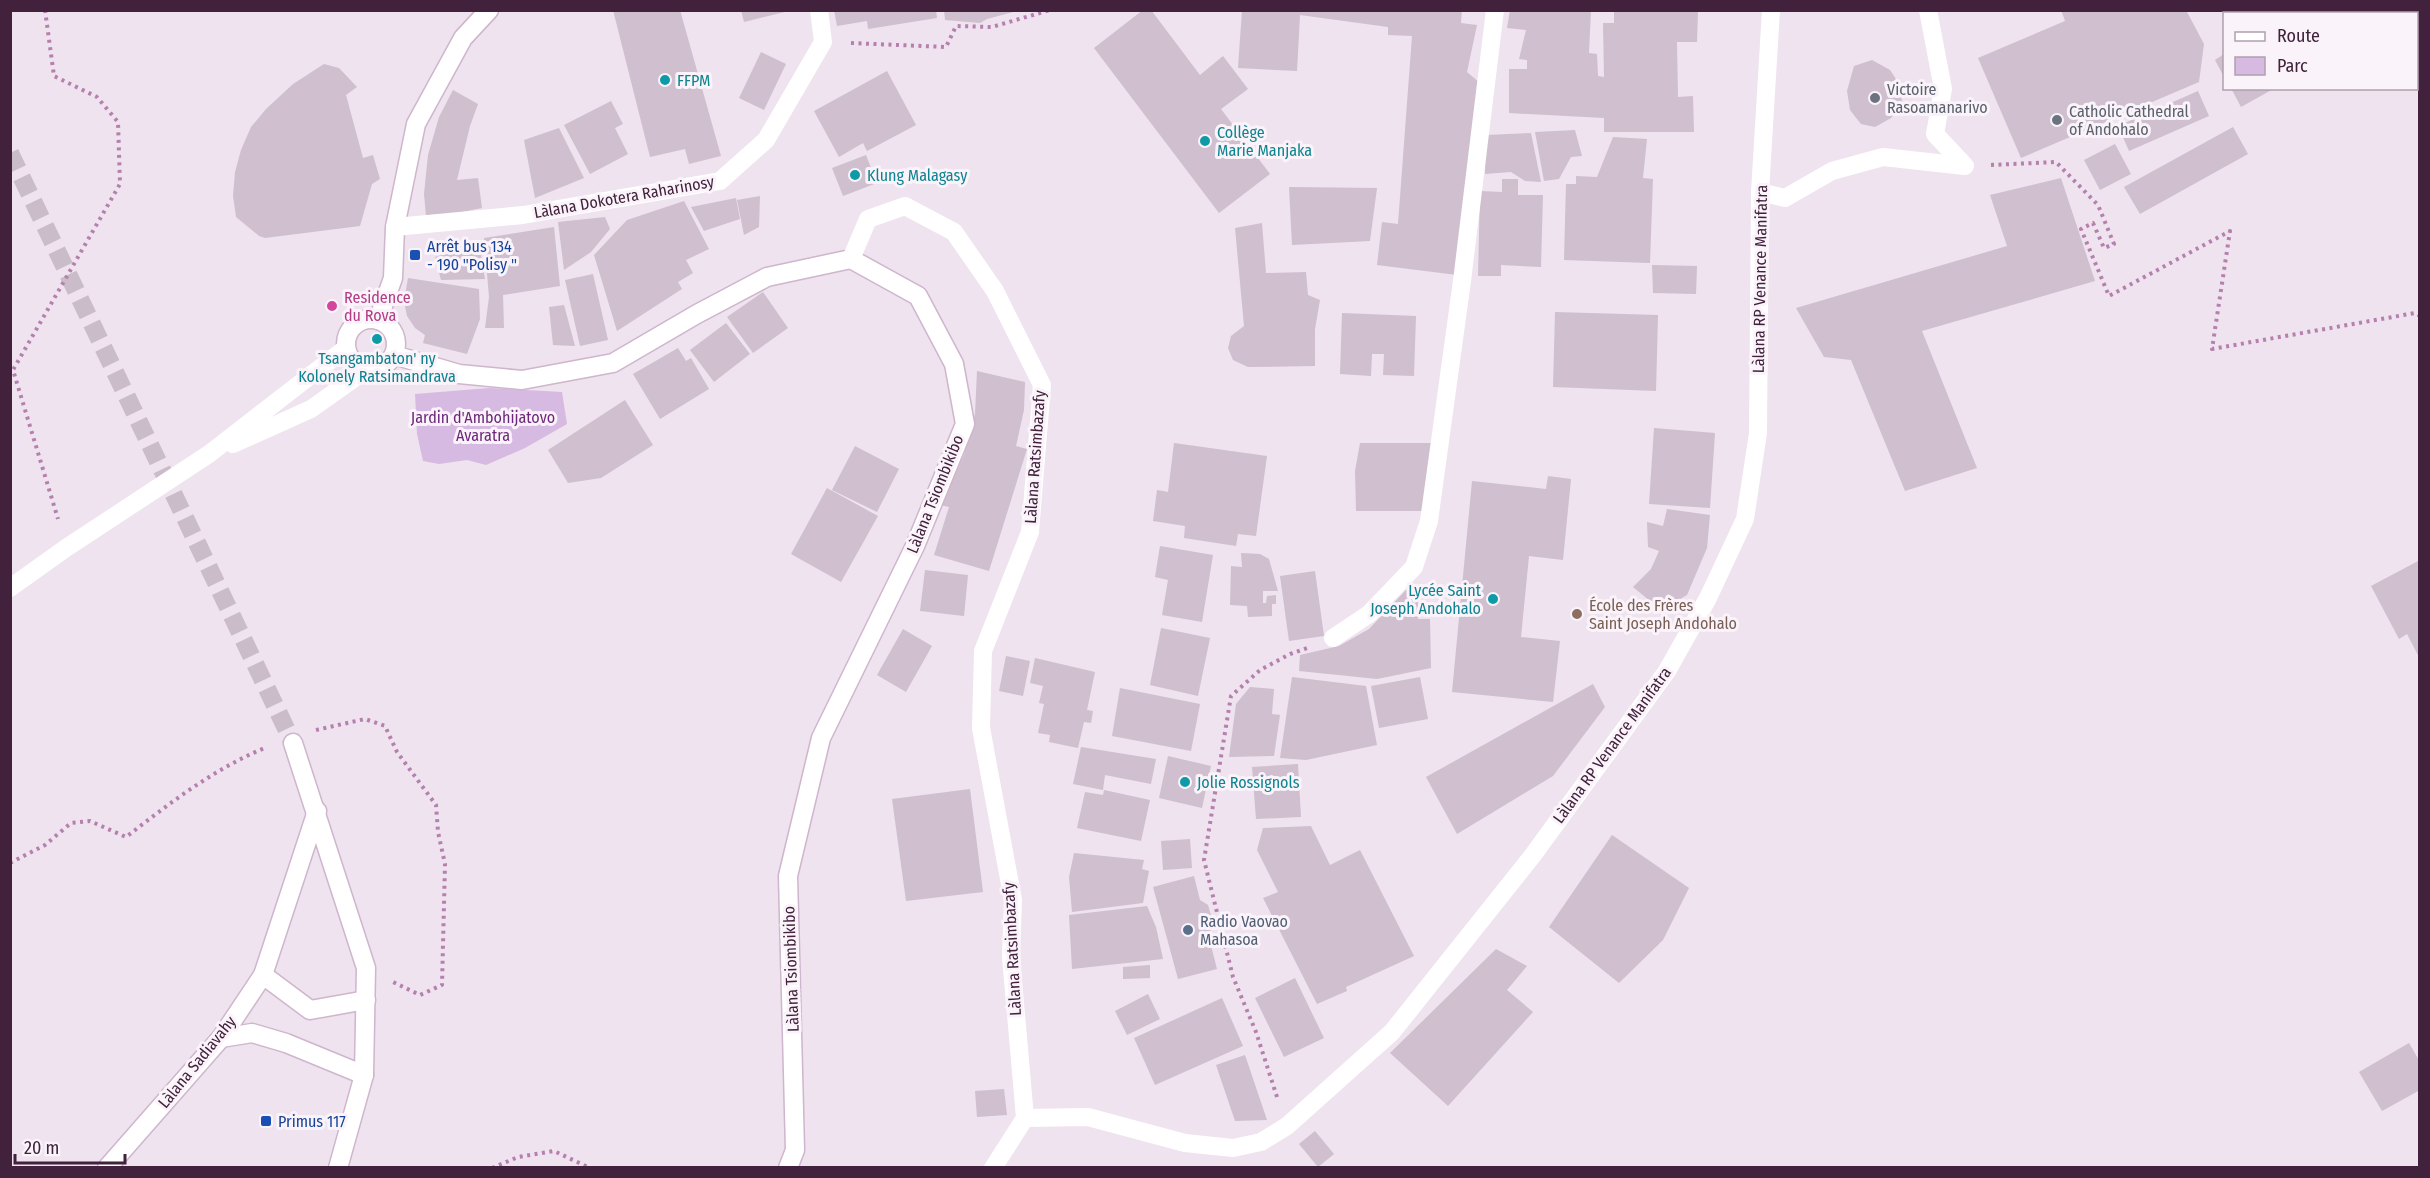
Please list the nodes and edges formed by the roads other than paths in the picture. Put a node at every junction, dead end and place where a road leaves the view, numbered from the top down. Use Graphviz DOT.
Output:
graph roads {
  1 [pos="489,10"];
  2 [pos="819,10"];
  3 [pos="1495,10"];
  4 [pos="1771,10"];
  5 [pos="1929,10"];
  6 [pos="1760,192"];
  7 [pos="395,227"];
  8 [pos="851,259"];
  9 [pos="378,320"];
  10 [pos="346,348"];
  11 [pos="394,356"];
  12 [pos="366,370"];
  13 [pos="209,454"];
  14 [pos="10,588"];
  15 [pos="1333,638"];
  16 [pos="293,742"];
  17 [pos="317,811"];
  18 [pos="262,975"];
  19 [pos="366,1000"];
  20 [pos="221,1038"];
  21 [pos="364,1075"];
  22 [pos="1025,1118"];
  23 [pos="107,1167"];
  24 [pos="338,1167"];
  25 [pos="788,1167"];
  26 [pos="993,1167"];
  1 -- 7 [label="street"];
  2 -- 7 [label="street, Làlana Dokotera Raharinosy"];
  3 -- 15 [label="street"];
  4 -- 6 [label="street, Làlana RP Venance Manifatra"];
  5 -- 6 [label="street"];
  6 -- 22 [label="street, Làlana RP Venance Manifatra"];
  7 -- 9 [label="street"];
  8 -- 11 [label="street"];
  8 -- 22 [label="street, Làlana Ratsimbazafy"];
  8 -- 25 [label="street, Làlana Tsiombikibo"];
  9 -- 10 [label="street"];
  9 -- 11 [label="street"];
  10 -- 12 [label="street"];
  10 -- 13 [label="street"];
  11 -- 12 [label="street"];
  12 -- 13 [label="street"];
  13 -- 14 [label="street"];
  16 -- 17 [label="street"];
  17 -- 18 [label="street, Làlana Sadiavahy"];
  17 -- 19 [label="street"];
  18 -- 19 [label="street"];
  18 -- 20 [label="street, Làlana Sadiavahy"];
  19 -- 21 [label="street"];
  20 -- 21 [label="street"];
  20 -- 23 [label="street, Làlana Sadiavahy"];
  21 -- 24 [label="street"];
  22 -- 26 [label="street"];
}
